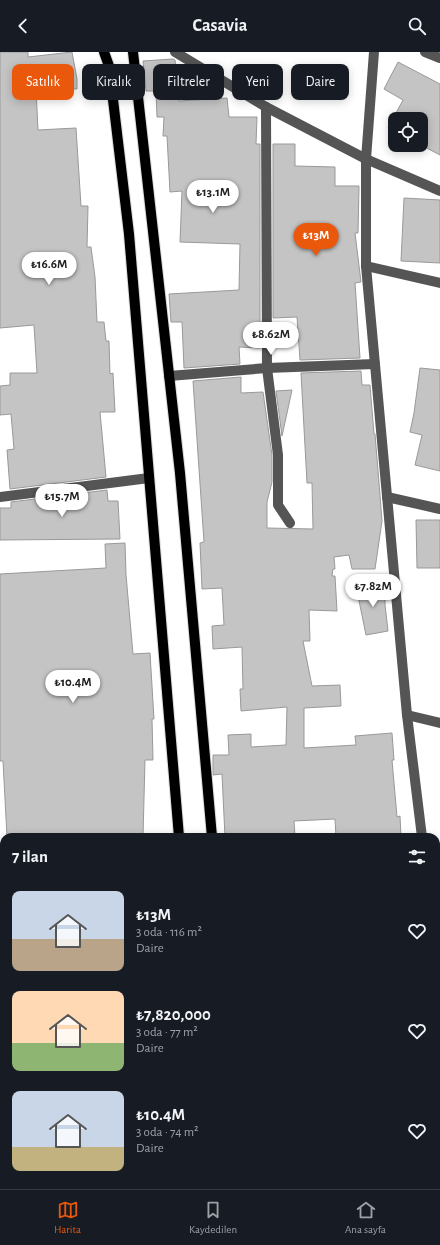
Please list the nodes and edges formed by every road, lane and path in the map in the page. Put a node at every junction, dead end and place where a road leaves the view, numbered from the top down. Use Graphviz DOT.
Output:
graph roads {
  1 [pos="104,52"];
  2 [pos="133,52"];
  3 [pos="174,52"];
  4 [pos="374,52"];
  5 [pos="424,52"];
  6 [pos="440,58"];
  7 [pos="266,107"];
  8 [pos="366,159"];
  9 [pos="440,191"];
  10 [pos="366,266"];
  11 [pos="440,284"];
  12 [pos="375,364"];
  13 [pos="267,368"];
  14 [pos="169,376"];
  15 [pos="149,478"];
  16 [pos="0,496"];
  17 [pos="387,497"];
  18 [pos="440,509"];
  19 [pos="290,523"];
  20 [pos="407,715"];
  21 [pos="440,723"];
  22 [pos="179,833"];
  23 [pos="212,833"];
  24 [pos="422,833"];
  1 -- 15 [label="main road"];
  2 -- 14 [label="main road"];
  3 -- 7 [label="street"];
  4 -- 8 [label="street"];
  5 -- 6 [label="street"];
  7 -- 8 [label="street"];
  7 -- 13 [label="street"];
  8 -- 9 [label="street"];
  8 -- 10 [label="street"];
  10 -- 11 [label="street"];
  10 -- 12 [label="street"];
  12 -- 13 [label="street"];
  12 -- 17 [label="street"];
  13 -- 14 [label="street"];
  13 -- 19 [label="street"];
  14 -- 23 [label="main road"];
  15 -- 16 [label="street"];
  15 -- 22 [label="main road"];
  17 -- 18 [label="street"];
  17 -- 20 [label="street"];
  20 -- 21 [label="street"];
  20 -- 24 [label="street"];
}
